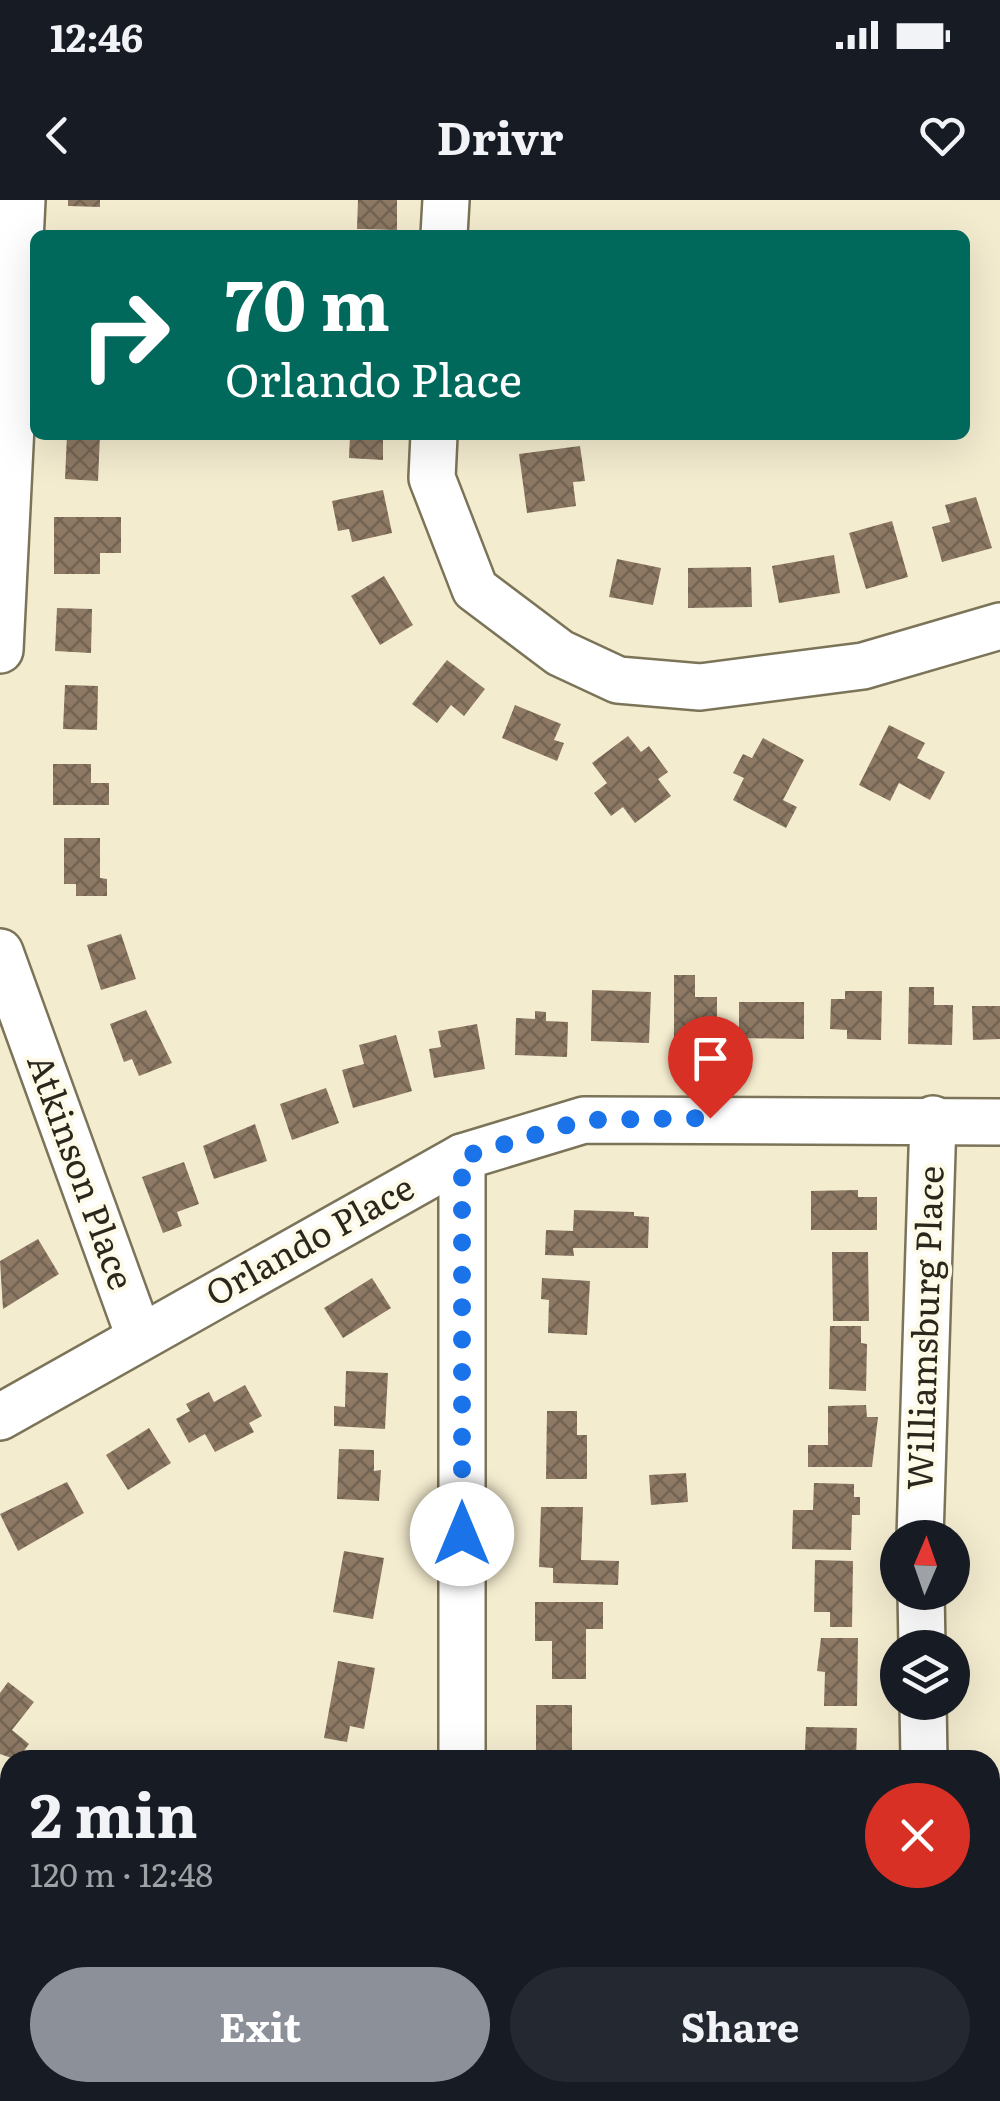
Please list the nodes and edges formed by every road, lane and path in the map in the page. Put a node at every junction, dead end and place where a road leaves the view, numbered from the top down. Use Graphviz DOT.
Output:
graph roads {
  1 [pos="22,200"];
  2 [pos="446,200"];
  3 [pos="444,230"];
  4 [pos="434,440"];
  5 [pos="1000,626"];
  6 [pos="0,650"];
  7 [pos="0,952"];
  8 [pos="933,1119"];
  9 [pos="1000,1122"];
  10 [pos="462,1157"];
  11 [pos="139,1336"];
  12 [pos="0,1417"];
  13 [pos="921,1520"];
  14 [pos="923,1720"];
  15 [pos="462,1750"];
  16 [pos="924,1750"];
  1 -- 6 [label="street"];
  2 -- 3 [label="street"];
  4 -- 5 [label="street"];
  7 -- 11 [label="street, Atkinson Place"];
  8 -- 9 [label="street, Orlando Place"];
  8 -- 10 [label="street, Orlando Place"];
  8 -- 13 [label="street, Williamsburg Place"];
  10 -- 11 [label="street, Orlando Place"];
  10 -- 15 [label="street"];
  11 -- 12 [label="street, Orlando Place"];
  14 -- 16 [label="street"];
}
